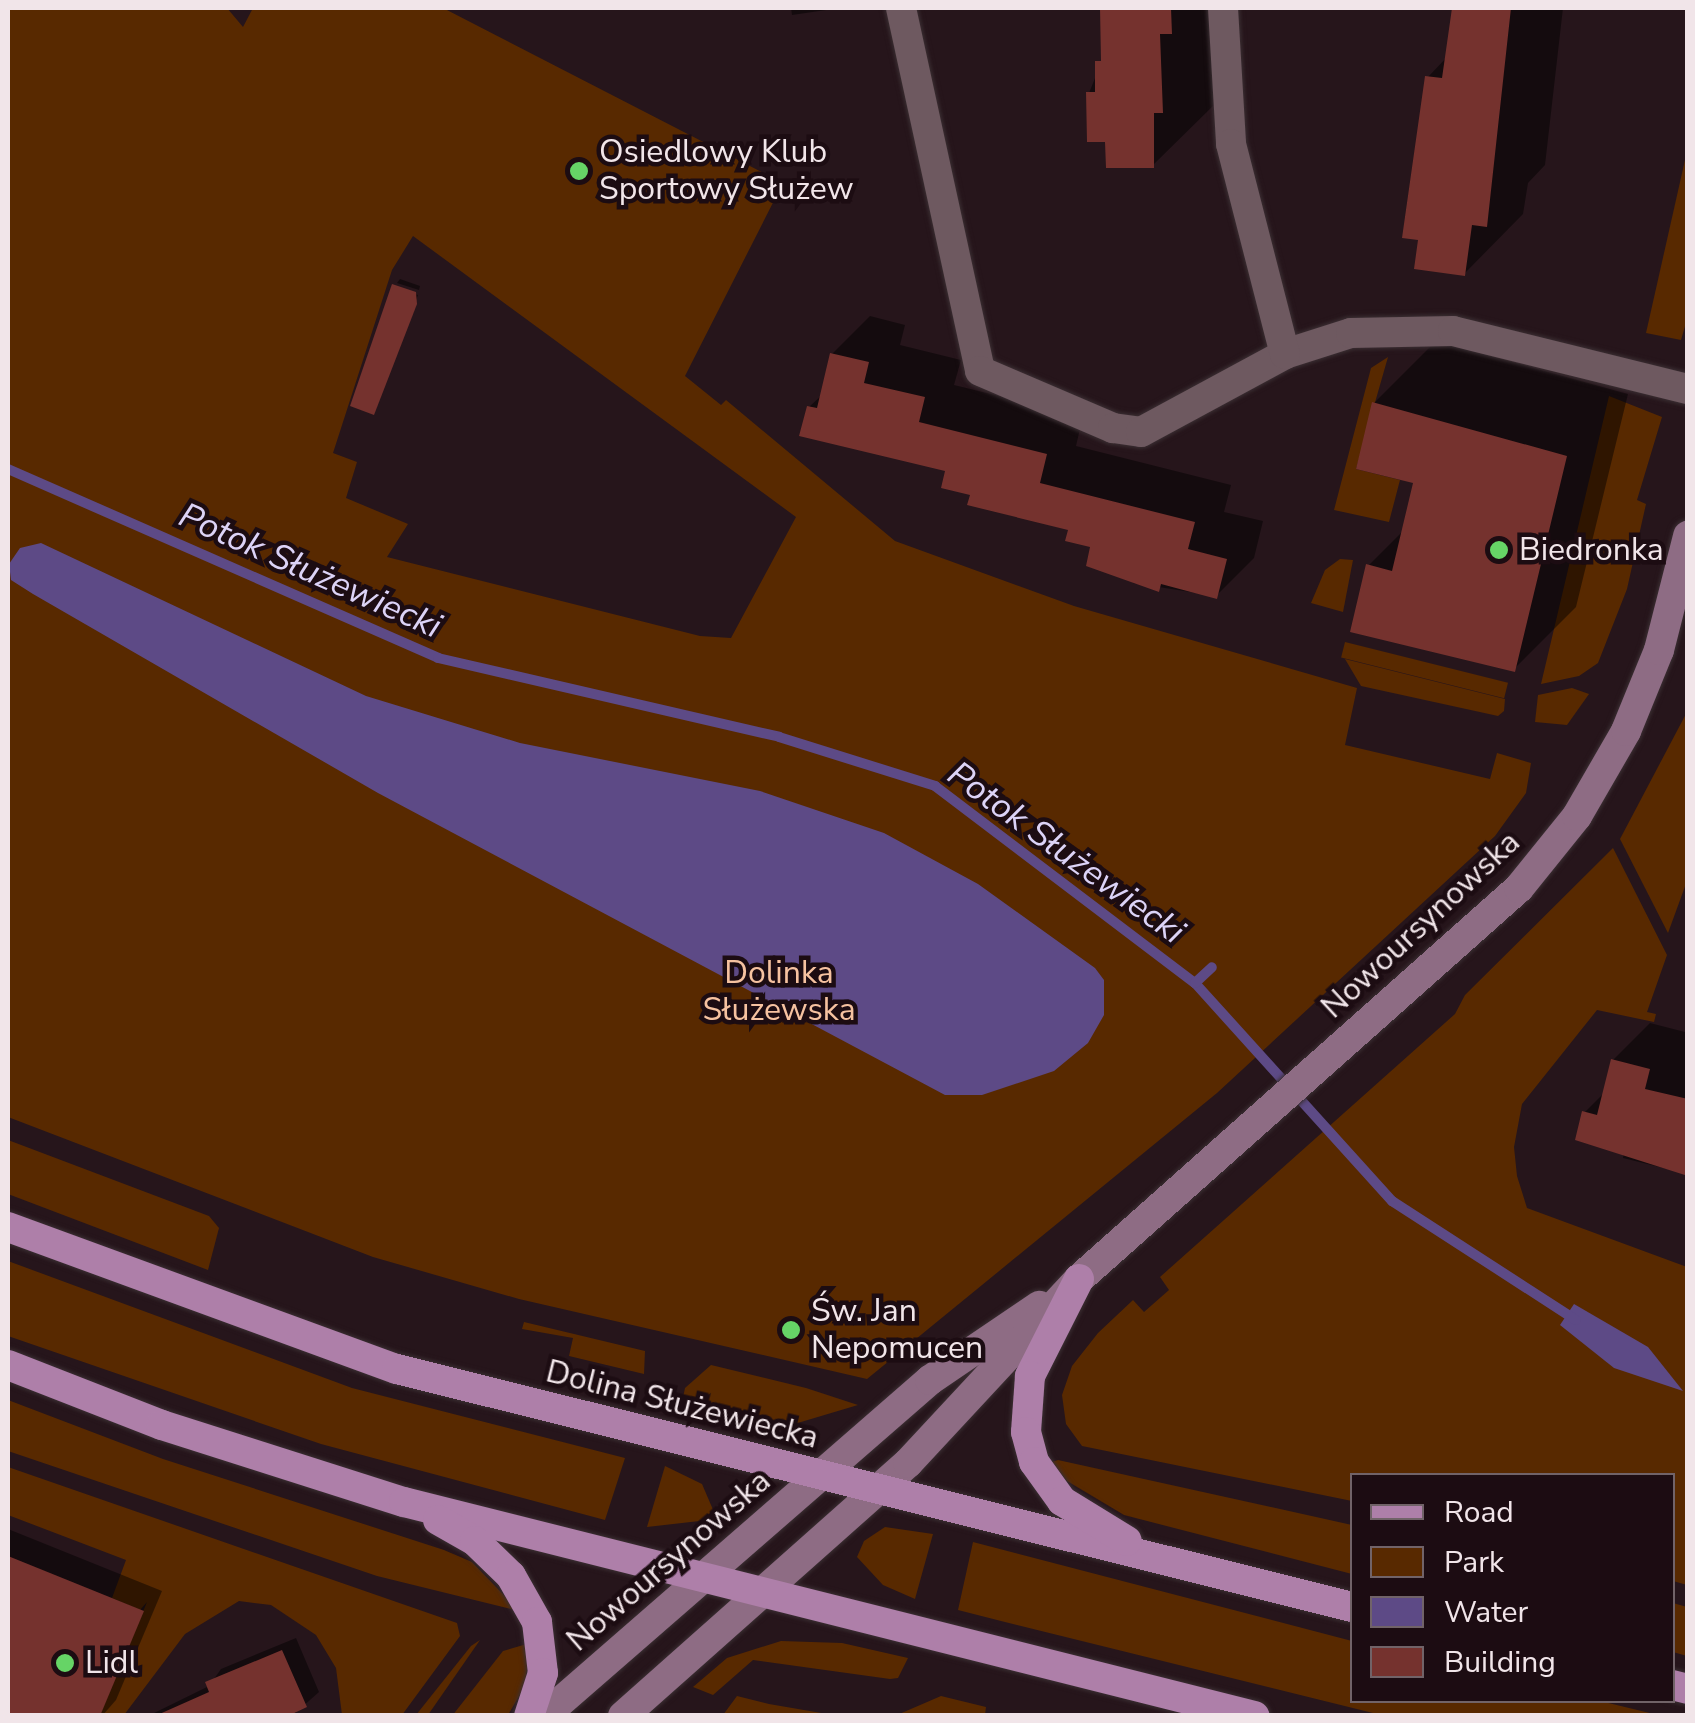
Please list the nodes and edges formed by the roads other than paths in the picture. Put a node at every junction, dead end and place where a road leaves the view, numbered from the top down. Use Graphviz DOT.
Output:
graph roads {
  1 [pos="901,8"];
  2 [pos="1224,8"];
  3 [pos="1285,354"];
  4 [pos="1688,389"];
  5 [pos="1688,536"];
  6 [pos="8,1227"];
  7 [pos="1079,1278"];
  8 [pos="8,1366"];
  9 [pos="821,1475"];
  10 [pos="880,1489"];
  11 [pos="404,1502"];
  12 [pos="1151,1556"];
  13 [pos="703,1576"];
  14 [pos="764,1592"];
  15 [pos="1350,1606"];
  16 [pos="529,1716"];
  17 [pos="544,1716"];
  18 [pos="623,1716"];
  19 [pos="1256,1716"];
  1 -- 3 [label="street"];
  2 -- 3 [label="street"];
  3 -- 4 [label="street"];
  5 -- 7 [label="street, Nowoursynowska"];
  6 -- 9 [label="main road, Dolina Służewiecka"];
  7 -- 9 [label="street, Nowoursynowska"];
  7 -- 10 [label="street, Nowoursynowska"];
  7 -- 12 [label="main road"];
  8 -- 11 [label="main road"];
  9 -- 10 [label="main road, Dolina Służewiecka"];
  9 -- 13 [label="street, Nowoursynowska"];
  10 -- 12 [label="main road, Dolina Służewiecka"];
  10 -- 14 [label="street, Nowoursynowska"];
  11 -- 13 [label="main road"];
  11 -- 16 [label="main road"];
  12 -- 15 [label="main road, Dolina Służewiecka"];
  13 -- 14 [label="main road"];
  13 -- 17 [label="street, Nowoursynowska"];
  14 -- 18 [label="street, Nowoursynowska"];
  14 -- 19 [label="main road"];
}
